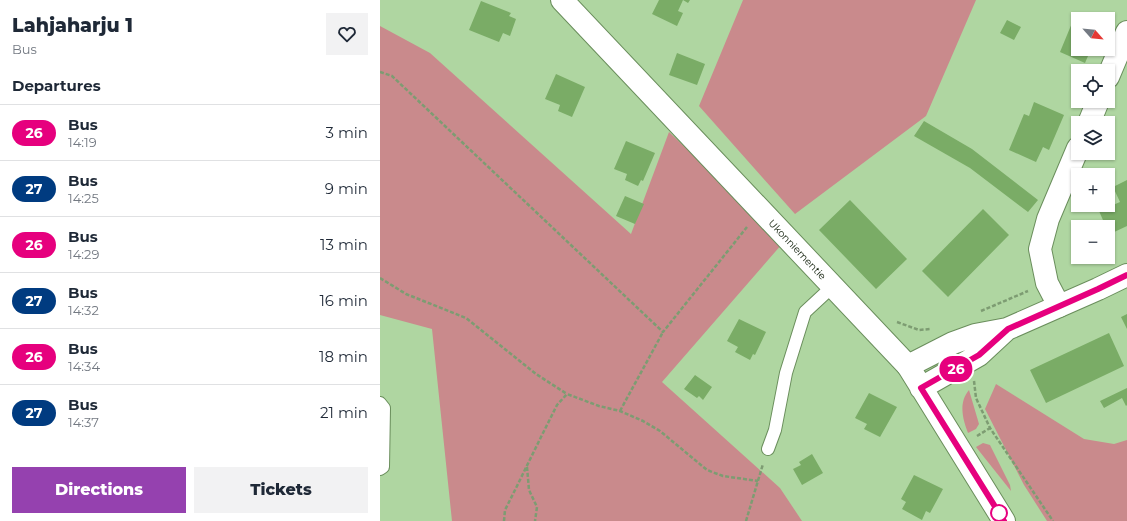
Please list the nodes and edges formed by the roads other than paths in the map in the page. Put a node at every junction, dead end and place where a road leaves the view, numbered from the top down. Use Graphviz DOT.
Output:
graph roads {
  1 [pos="567,2"];
  2 [pos="1127,32"];
  3 [pos="1113,64"];
  4 [pos="1073,160"];
  5 [pos="1127,275"];
  6 [pos="834,286"];
  7 [pos="1059,306"];
  8 [pos="1008,329"];
  9 [pos="908,366"];
  10 [pos="921,388"];
  11 [pos="380,403"];
  12 [pos="768,449"];
  13 [pos="380,469"];
  14 [pos="1004,521"];
  1 -- 6 [label="street, Ukonniementie"];
  2 -- 3 [label="street"];
  4 -- 7 [label="street"];
  5 -- 7 [label="street"];
  6 -- 9 [label="street, Ukonniementie"];
  6 -- 12 [label="lane"];
  7 -- 8 [label="street"];
  8 -- 9 [label="street"];
  8 -- 10 [label="street"];
  9 -- 10 [label="street, Ukonniementie"];
  10 -- 14 [label="street, Ukonniementie"];
  11 -- 13 [label="lane"];
}
